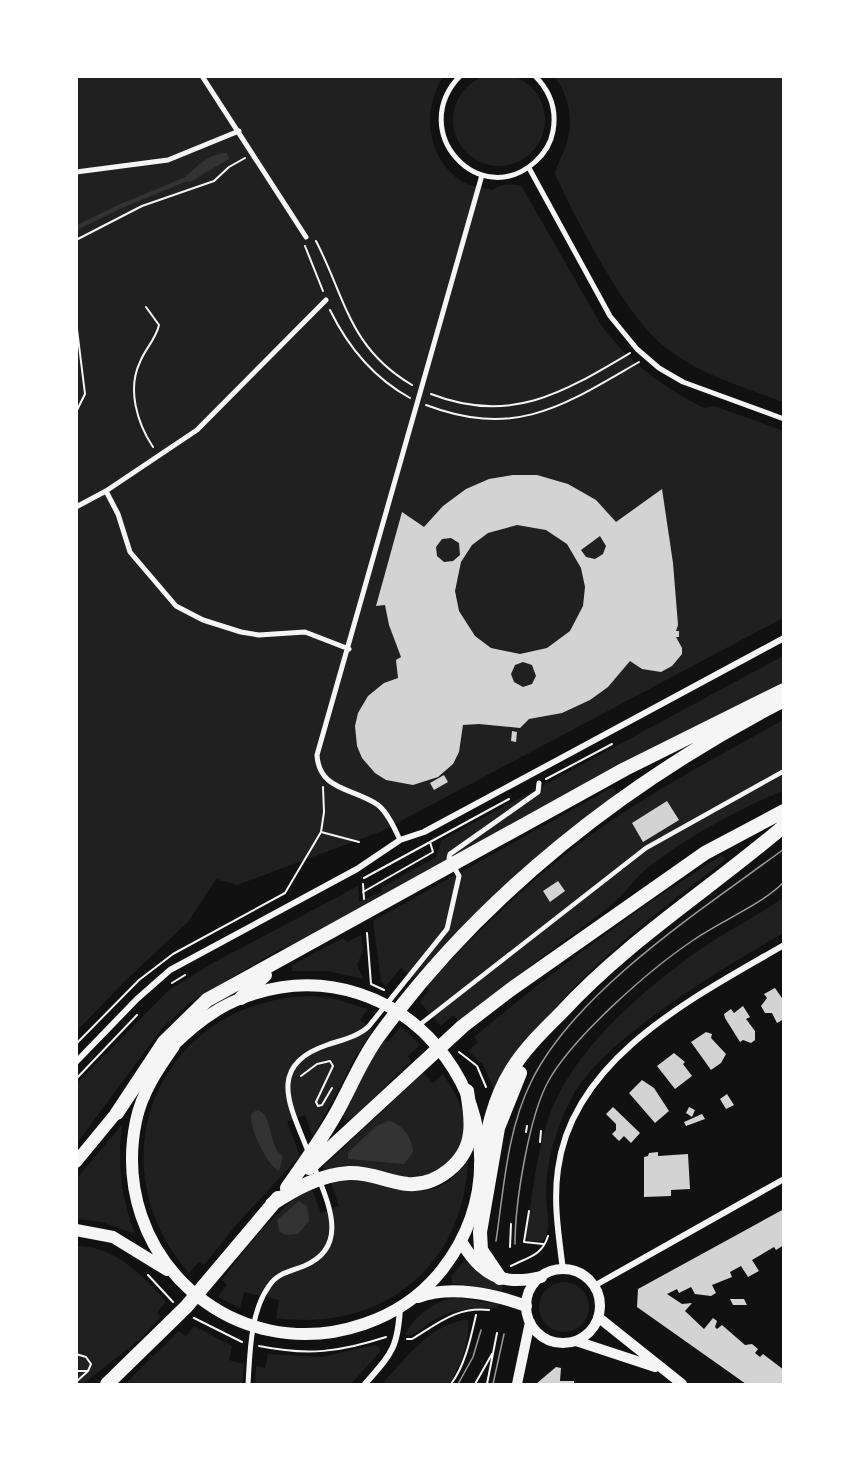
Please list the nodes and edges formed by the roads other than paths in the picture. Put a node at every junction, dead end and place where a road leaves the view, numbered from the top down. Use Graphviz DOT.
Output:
graph roads {
  1 [pos="202,76"];
  2 [pos="460,76"];
  3 [pos="535,76"];
  4 [pos="239,131"];
  5 [pos="529,168"];
  6 [pos="76,172"];
  7 [pos="482,175"];
  8 [pos="306,237"];
  9 [pos="326,300"];
  10 [pos="783,419"];
  11 [pos="106,491"];
  12 [pos="76,507"];
  13 [pos="783,638"];
  14 [pos="348,649"];
  15 [pos="783,690"];
  16 [pos="783,700"];
  17 [pos="783,771"];
  18 [pos="539,783"];
  19 [pos="783,811"];
  20 [pos="783,826"];
  21 [pos="400,840"];
  22 [pos="453,866"];
  23 [pos="783,945"];
  24 [pos="288,958"];
  25 [pos="416,980"];
  26 [pos="240,998"];
  27 [pos="559,1014"];
  28 [pos="418,1026"];
  29 [pos="374,1031"];
  30 [pos="174,1046"];
  31 [pos="76,1062"];
  32 [pos="467,1091"];
  33 [pos="117,1113"];
  34 [pos="76,1162"];
  35 [pos="481,1166"];
  36 [pos="783,1179"];
  37 [pos="287,1188"];
  38 [pos="272,1204"];
  39 [pos="76,1230"];
  40 [pos="461,1241"];
  41 [pos="562,1270"];
  42 [pos="173,1273"];
  43 [pos="541,1277"];
  44 [pos="500,1278"];
  45 [pos="594,1286"];
  46 [pos="411,1300"];
  47 [pos="526,1306"];
  48 [pos="400,1307"];
  49 [pos="598,1317"];
  50 [pos="530,1322"];
  51 [pos="576,1341"];
  52 [pos="663,1371"];
  53 [pos="107,1384"];
  54 [pos="248,1384"];
  55 [pos="365,1384"];
  56 [pos="517,1384"];
  57 [pos="682,1384"];
  1 -- 4 [label="street"];
  2 -- 7 [label="street"];
  3 -- 5 [label="street"];
  4 -- 6 [label="street"];
  4 -- 8 [label="street"];
  5 -- 7 [label="street"];
  5 -- 10 [label="street"];
  7 -- 14 [label="street"];
  9 -- 11 [label="street"];
  11 -- 12 [label="street"];
  11 -- 14 [label="street"];
  13 -- 21 [label="street"];
  14 -- 21 [label="street"];
  15 -- 22 [label="main road"];
  16 -- 25 [label="main road"];
  17 -- 28 [label="lane"];
  18 -- 22 [label="street"];
  19 -- 37 [label="main road"];
  20 -- 27 [label="main road"];
  21 -- 31 [label="street"];
  22 -- 24 [label="main road"];
  22 -- 25 [label="street"];
  23 -- 41 [label="street"];
  24 -- 26 [label="main road"];
  24 -- 33 [label="main road"];
  25 -- 29 [label="main road"];
  26 -- 28 [label="main road"];
  26 -- 30 [label="main road"];
  27 -- 35 [label="main road"];
  27 -- 44 [label="main road"];
  28 -- 32 [label="main road"];
  29 -- 37 [label="main road"];
  29 -- 54 [label="street"];
  30 -- 33 [label="main road"];
  30 -- 42 [label="main road"];
  32 -- 35 [label="main road"];
  32 -- 38 [label="main road"];
  33 -- 34 [label="main road"];
  35 -- 40 [label="main road"];
  36 -- 45 [label="street"];
  37 -- 38 [label="main road"];
  38 -- 53 [label="main road"];
  39 -- 42 [label="main road"];
  40 -- 44 [label="main road"];
  40 -- 46 [label="main road"];
  41 -- 43 [label="street"];
  41 -- 45 [label="street"];
  42 -- 48 [label="main road"];
  43 -- 44 [label="main road"];
  43 -- 47 [label="street"];
  45 -- 49 [label="street"];
  46 -- 47 [label="main road"];
  46 -- 48 [label="main road"];
  47 -- 50 [label="street"];
  48 -- 55 [label="street"];
  49 -- 51 [label="street"];
  49 -- 52 [label="street"];
  50 -- 51 [label="street"];
  50 -- 56 [label="street"];
  51 -- 52 [label="street"];
  52 -- 57 [label="street"];
}
